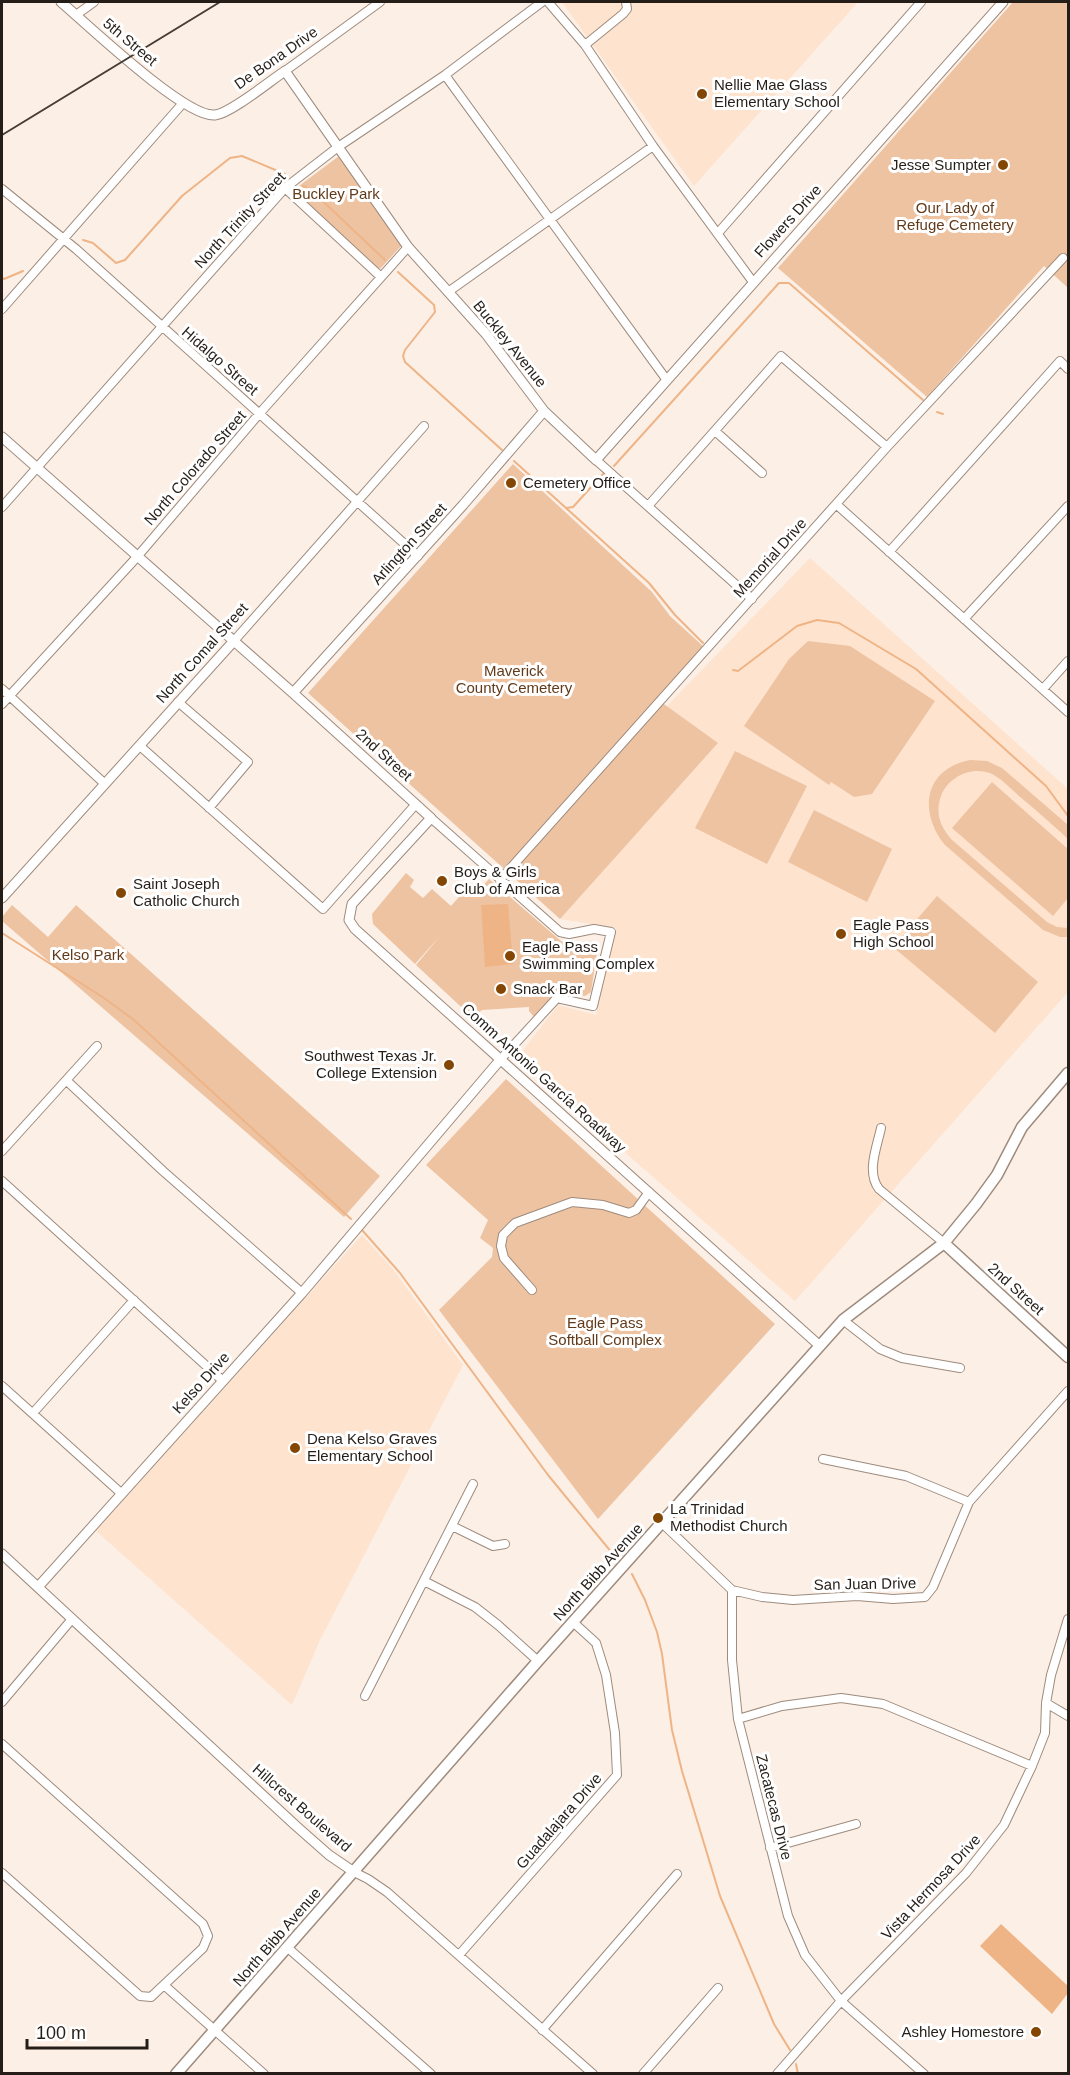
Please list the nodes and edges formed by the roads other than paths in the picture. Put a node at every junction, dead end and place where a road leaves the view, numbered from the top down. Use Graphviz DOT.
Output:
graph roads {
  1 [pos="61,2"];
  2 [pos="94,2"];
  3 [pos="380,2"];
  4 [pos="542,2"];
  5 [pos="548,2"];
  6 [pos="626,2"];
  7 [pos="921,2"];
  8 [pos="1003,2"];
  9 [pos="76,15"];
  10 [pos="585,45"];
  11 [pos="285,71"];
  12 [pos="445,75"];
  13 [pos="183,103"];
  14 [pos="653,146"];
  15 [pos="338,147"];
  16 [pos="285,188"];
  17 [pos="2,189"];
  18 [pos="550,221"];
  19 [pos="718,233"];
  20 [pos="63,240"];
  21 [pos="408,247"];
  22 [pos="1063,258"];
  23 [pos="381,277"];
  24 [pos="753,282"];
  25 [pos="448,292"];
  26 [pos="2,309"];
  27 [pos="160,327"];
  28 [pos="1068,369"];
  29 [pos="666,379"];
  30 [pos="544,411"];
  31 [pos="259,414"];
  32 [pos="424,426"];
  33 [pos="715,431"];
  34 [pos="2,437"];
  35 [pos="887,447"];
  36 [pos="596,460"];
  37 [pos="36,468"];
  38 [pos="762,473"];
  39 [pos="358,501"];
  40 [pos="836,504"];
  41 [pos="648,506"];
  42 [pos="1068,506"];
  43 [pos="2,507"];
  44 [pos="889,552"];
  45 [pos="418,556"];
  46 [pos="136,557"];
  47 [pos="752,599"];
  48 [pos="964,619"];
  49 [pos="233,642"];
  50 [pos="1068,661"];
  51 [pos="2,689"];
  52 [pos="1043,689"];
  53 [pos="293,693"];
  54 [pos="9,696"];
  55 [pos="178,702"];
  56 [pos="2,704"];
  57 [pos="1068,712"];
  58 [pos="140,746"];
  59 [pos="105,784"];
  60 [pos="416,804"];
  61 [pos="210,808"];
  62 [pos="430,818"];
  63 [pos="500,880"];
  64 [pos="2,898"];
  65 [pos="97,1046"];
  66 [pos="500,1060"];
  67 [pos="1068,1073"];
  68 [pos="67,1081"];
  69 [pos="882,1128"];
  70 [pos="2,1151"];
  71 [pos="2,1181"];
  72 [pos="649,1192"];
  73 [pos="944,1243"];
  74 [pos="532,1290"];
  75 [pos="302,1293"];
  76 [pos="134,1300"];
  77 [pos="843,1320"];
  78 [pos="820,1346"];
  79 [pos="1068,1357"];
  80 [pos="960,1368"];
  81 [pos="223,1381"];
  82 [pos="2,1386"];
  83 [pos="1068,1391"];
  84 [pos="33,1413"];
  85 [pos="823,1459"];
  86 [pos="473,1484"];
  87 [pos="122,1494"];
  88 [pos="969,1502"];
  89 [pos="662,1523"];
  90 [pos="452,1526"];
  91 [pos="505,1544"];
  92 [pos="2,1554"];
  93 [pos="424,1581"];
  94 [pos="38,1587"];
  95 [pos="732,1590"];
  96 [pos="1068,1618"];
  97 [pos="72,1619"];
  98 [pos="573,1622"];
  99 [pos="538,1661"];
  100 [pos="365,1696"];
  101 [pos="2,1702"];
  102 [pos="1046,1703"];
  103 [pos="1068,1716"];
  104 [pos="738,1719"];
  105 [pos="2,1744"];
  106 [pos="1032,1766"];
  107 [pos="855,1824"];
  108 [pos="770,1848"];
  109 [pos="354,1872"];
  110 [pos="2,1873"];
  111 [pos="677,1874"];
  112 [pos="288,1948"];
  113 [pos="459,1955"];
  114 [pos="164,1985"];
  115 [pos="718,1988"];
  116 [pos="841,2001"];
  117 [pos="542,2030"];
  118 [pos="214,2031"];
  119 [pos="176,2073"];
  120 [pos="264,2073"];
  121 [pos="431,2073"];
  122 [pos="593,2073"];
  123 [pos="643,2073"];
  124 [pos="777,2073"];
  125 [pos="924,2073"];
  1 -- 9 [label="street, 5th Street"];
  2 -- 9 [label="street"];
  3 -- 11 [label="street, De Bona Drive"];
  4 -- 12 [label="street, North Trinity Street"];
  5 -- 10 [label="street"];
  6 -- 10 [label="street"];
  7 -- 19 [label="street"];
  8 -- 24 [label="street, Flowers Drive"];
  9 -- 13 [label="street, 5th Street"];
  10 -- 14 [label="street"];
  11 -- 13 [label="street, De Bona Drive"];
  11 -- 15 [label="street, Buckley Avenue"];
  12 -- 15 [label="street, North Trinity Street"];
  12 -- 18 [label="street"];
  13 -- 20 [label="street"];
  14 -- 18 [label="street"];
  14 -- 19 [label="street"];
  15 -- 16 [label="street, North Trinity Street"];
  15 -- 21 [label="street, Buckley Avenue"];
  16 -- 23 [label="street"];
  16 -- 27 [label="street, North Trinity Street"];
  17 -- 20 [label="street, Hidalgo Street"];
  18 -- 25 [label="street"];
  18 -- 29 [label="street"];
  19 -- 24 [label="street"];
  20 -- 26 [label="street"];
  20 -- 27 [label="street, Hidalgo Street"];
  21 -- 23 [label="street, North Colorado Street"];
  21 -- 25 [label="street, Buckley Avenue"];
  22 -- 35 [label="street, Memorial Drive"];
  23 -- 31 [label="street, North Colorado Street"];
  24 -- 29 [label="street, Flowers Drive"];
  25 -- 30 [label="street, Buckley Avenue"];
  27 -- 31 [label="street, Hidalgo Street"];
  27 -- 37 [label="street, North Trinity Street"];
  28 -- 44 [label="street"];
  29 -- 36 [label="street, Flowers Drive"];
  30 -- 36 [label="street, Buckley Avenue"];
  30 -- 45 [label="street, Arlington Street"];
  31 -- 39 [label="street, Hidalgo Street"];
  31 -- 46 [label="street, North Colorado Street"];
  32 -- 39 [label="street, North Comal Street"];
  33 -- 35 [label="street"];
  33 -- 38 [label="street"];
  33 -- 41 [label="street"];
  34 -- 37 [label="street, 2nd Street"];
  35 -- 40 [label="street, Memorial Drive"];
  36 -- 41 [label="street, Buckley Avenue"];
  37 -- 43 [label="street, North Trinity Street"];
  37 -- 46 [label="street, 2nd Street"];
  39 -- 45 [label="street, Hidalgo Street"];
  39 -- 49 [label="street, North Comal Street"];
  40 -- 44 [label="street"];
  40 -- 47 [label="street, Memorial Drive"];
  41 -- 47 [label="street, Buckley Avenue"];
  42 -- 48 [label="street"];
  44 -- 48 [label="street"];
  45 -- 53 [label="street, Arlington Street"];
  46 -- 49 [label="street, 2nd Street"];
  46 -- 54 [label="street, North Colorado Street"];
  47 -- 63 [label="street, Memorial Drive"];
  48 -- 52 [label="street"];
  49 -- 53 [label="street, 2nd Street"];
  49 -- 55 [label="street, North Comal Street"];
  50 -- 52 [label="street"];
  51 -- 54 [label="street"];
  52 -- 57 [label="street"];
  53 -- 60 [label="street, 2nd Street"];
  54 -- 56 [label="street, North Colorado Street"];
  54 -- 59 [label="street"];
  55 -- 58 [label="street, North Comal Street"];
  55 -- 61 [label="street"];
  58 -- 59 [label="street, North Comal Street"];
  58 -- 61 [label="street"];
  59 -- 64 [label="street, North Comal Street"];
  60 -- 61 [label="street"];
  60 -- 62 [label="street, 2nd Street"];
  62 -- 63 [label="street, 2nd Street"];
  62 -- 66 [label="street, Comm Antonio García Roadway"];
  63 -- 66 [label="street, 2nd Street"];
  65 -- 68 [label="street"];
  66 -- 72 [label="street, Comm Antonio García Roadway"];
  66 -- 75 [label="street, Kelso Drive"];
  67 -- 73 [label="main road, North Bibb Avenue"];
  68 -- 70 [label="street"];
  68 -- 75 [label="street"];
  69 -- 73 [label="street"];
  71 -- 76 [label="street"];
  72 -- 74 [label="street"];
  72 -- 78 [label="street, Comm Antonio García Roadway"];
  73 -- 77 [label="main road, North Bibb Avenue"];
  73 -- 79 [label="main road, 2nd Street"];
  75 -- 81 [label="street, Kelso Drive"];
  76 -- 81 [label="street"];
  76 -- 84 [label="street"];
  77 -- 78 [label="main road, North Bibb Avenue"];
  77 -- 80 [label="street"];
  78 -- 89 [label="main road, North Bibb Avenue"];
  81 -- 87 [label="street, Kelso Drive"];
  82 -- 84 [label="street"];
  83 -- 88 [label="street, San Juan Drive"];
  84 -- 87 [label="street"];
  85 -- 88 [label="street"];
  86 -- 90 [label="street"];
  87 -- 94 [label="street, Kelso Drive"];
  88 -- 95 [label="street, San Juan Drive"];
  89 -- 95 [label="street"];
  89 -- 98 [label="main road, North Bibb Avenue"];
  90 -- 91 [label="street"];
  90 -- 93 [label="street"];
  92 -- 94 [label="street, Hillcrest Boulevard"];
  93 -- 99 [label="street"];
  93 -- 100 [label="street"];
  94 -- 97 [label="street, Hillcrest Boulevard"];
  95 -- 104 [label="street, Zacatecas Drive"];
  96 -- 102 [label="street, Vista Hermosa Drive"];
  97 -- 101 [label="street"];
  97 -- 109 [label="street, Hillcrest Boulevard"];
  98 -- 99 [label="main road, North Bibb Avenue"];
  98 -- 113 [label="street, Guadalajara Drive"];
  99 -- 109 [label="main road, North Bibb Avenue"];
  102 -- 103 [label="street"];
  102 -- 106 [label="street, Vista Hermosa Drive"];
  104 -- 106 [label="street"];
  104 -- 108 [label="street, Zacatecas Drive"];
  105 -- 114 [label="street"];
  106 -- 116 [label="street, Vista Hermosa Drive"];
  107 -- 108 [label="street"];
  108 -- 116 [label="street, Zacatecas Drive"];
  109 -- 112 [label="main road, North Bibb Avenue"];
  109 -- 113 [label="street, Hillcrest Boulevard"];
  110 -- 114 [label="street"];
  111 -- 117 [label="street"];
  112 -- 118 [label="main road, North Bibb Avenue"];
  112 -- 121 [label="street"];
  113 -- 117 [label="street, Hillcrest Boulevard"];
  114 -- 118 [label="street"];
  115 -- 123 [label="street"];
  116 -- 124 [label="street, Vista Hermosa Drive"];
  116 -- 125 [label="street, Zacatecas Drive"];
  117 -- 122 [label="street, Hillcrest Boulevard"];
  118 -- 119 [label="main road, North Bibb Avenue"];
  118 -- 120 [label="street"];
}
